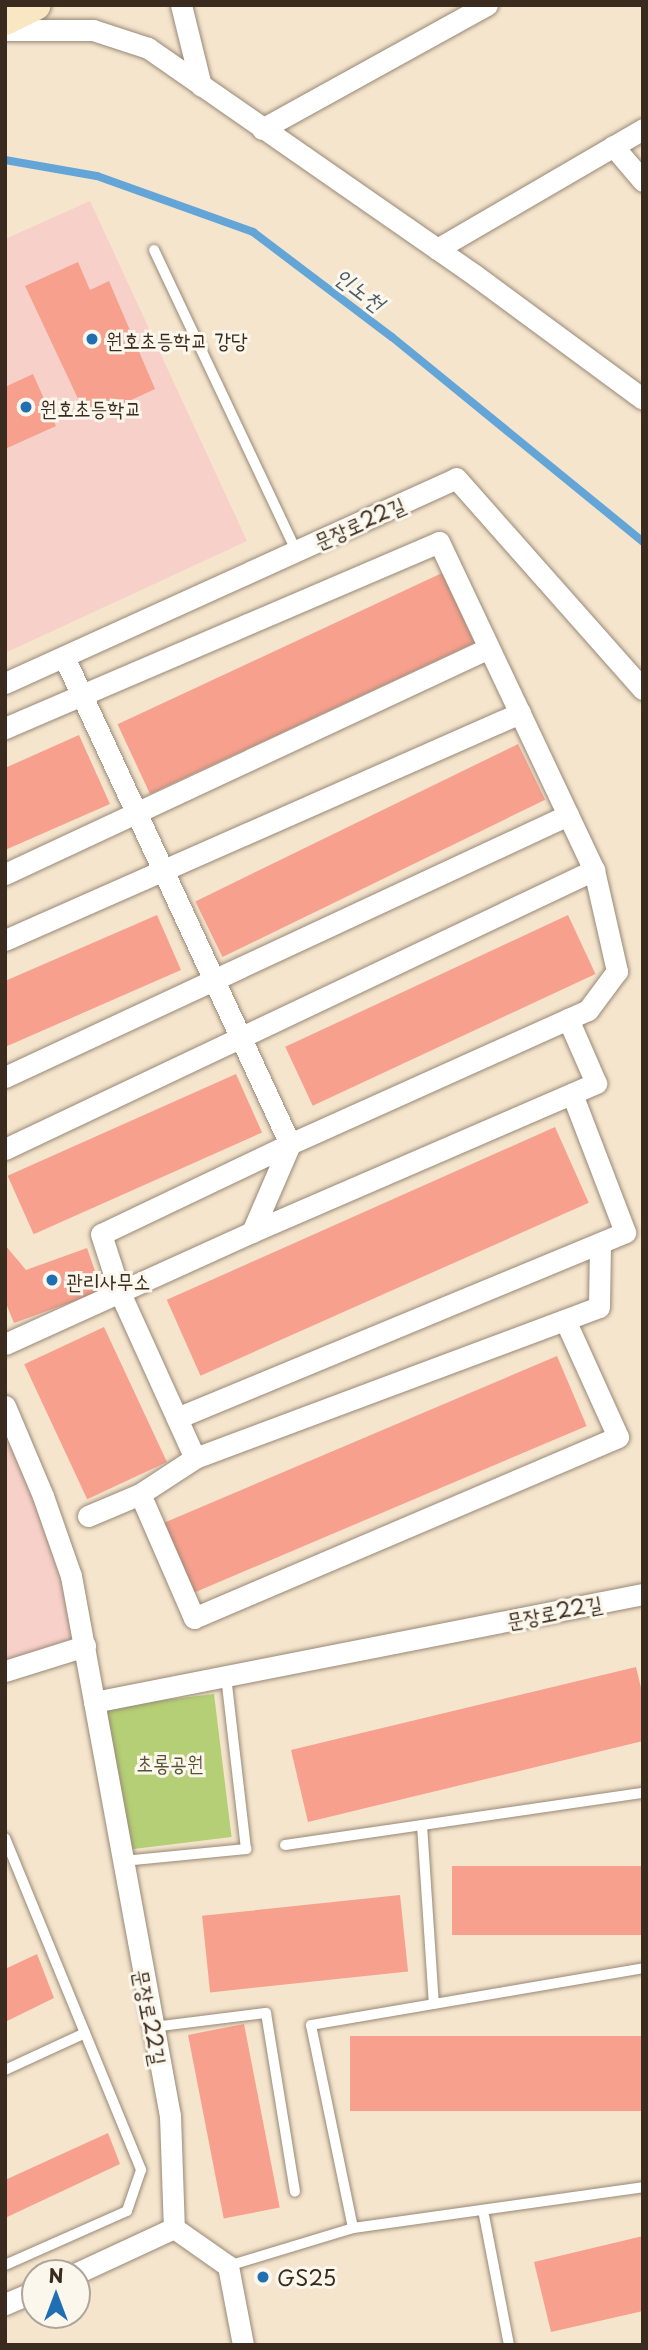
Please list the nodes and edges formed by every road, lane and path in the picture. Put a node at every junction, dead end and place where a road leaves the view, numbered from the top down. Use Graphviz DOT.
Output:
graph roads {
  1 [pos="36,5"];
  2 [pos="181,5"];
  3 [pos="487,5"];
  4 [pos="5,20"];
  5 [pos="5,30"];
  6 [pos="201,86"];
  7 [pos="262,129"];
  8 [pos="643,129"];
  9 [pos="613,146"];
  10 [pos="643,181"];
  11 [pos="437,249"];
  12 [pos="154,250"];
  13 [pos="643,399"];
  14 [pos="296,551"];
  15 [pos="489,648"];
  16 [pos="64,657"];
  17 [pos="5,683"];
  18 [pos="643,689"];
  19 [pos="81,694"];
  20 [pos="520,713"];
  21 [pos="5,728"];
  22 [pos="137,815"];
  23 [pos="568,816"];
  24 [pos="594,870"];
  25 [pos="163,871"];
  26 [pos="5,874"];
  27 [pos="5,940"];
  28 [pos="214,982"];
  29 [pos="568,1019"];
  30 [pos="241,1039"];
  31 [pos="5,1077"];
  32 [pos="572,1094"];
  33 [pos="289,1144"];
  34 [pos="5,1149"];
  35 [pos="252,1232"];
  36 [pos="600,1243"];
  37 [pos="120,1293"];
  38 [pos="565,1320"];
  39 [pos="5,1344"];
  40 [pos="5,1406"];
  41 [pos="177,1418"];
  42 [pos="195,1458"];
  43 [pos="140,1494"];
  44 [pos="88,1516"];
  45 [pos="643,1594"];
  46 [pos="85,1646"];
  47 [pos="5,1671"];
  48 [pos="226,1676"];
  49 [pos="94,1702"];
  50 [pos="643,1793"];
  51 [pos="422,1825"];
  52 [pos="285,1845"];
  53 [pos="7,1846"];
  54 [pos="122,1861"];
  55 [pos="643,1968"];
  56 [pos="434,2004"];
  57 [pos="153,2027"];
  58 [pos="85,2034"];
  59 [pos="5,2070"];
  60 [pos="643,2187"];
  61 [pos="295,2192"];
  62 [pos="482,2210"];
  63 [pos="174,2228"];
  64 [pos="353,2228"];
  65 [pos="5,2265"];
  66 [pos="228,2266"];
  67 [pos="91,2267"];
  68 [pos="243,2345"];
  69 [pos="509,2345"];
  1 -- 4 [label="street"];
  2 -- 6 [label="street"];
  3 -- 7 [label="street"];
  5 -- 6 [label="street"];
  6 -- 7 [label="street"];
  7 -- 11 [label="street"];
  8 -- 9 [label="street"];
  9 -- 10 [label="street"];
  9 -- 11 [label="street"];
  11 -- 13 [label="street"];
  12 -- 14 [label="lane"];
  14 -- 16 [label="street, 문장로22길"];
  14 -- 18 [label="street, 문장로22길"];
  15 -- 19 [label="street"];
  15 -- 20 [label="street"];
  15 -- 22 [label="street"];
  16 -- 17 [label="street, 문장로22길"];
  16 -- 19 [label="street"];
  19 -- 21 [label="street"];
  19 -- 22 [label="street"];
  20 -- 23 [label="street"];
  20 -- 25 [label="street"];
  22 -- 25 [label="street"];
  22 -- 26 [label="street"];
  23 -- 24 [label="street"];
  23 -- 28 [label="street"];
  24 -- 29 [label="street"];
  24 -- 30 [label="street"];
  25 -- 27 [label="street"];
  25 -- 28 [label="street"];
  28 -- 30 [label="street"];
  28 -- 31 [label="street"];
  29 -- 32 [label="street"];
  29 -- 33 [label="street"];
  30 -- 33 [label="street"];
  30 -- 34 [label="street"];
  32 -- 35 [label="street"];
  32 -- 36 [label="street"];
  33 -- 35 [label="street"];
  33 -- 37 [label="street"];
  35 -- 37 [label="street"];
  36 -- 38 [label="street"];
  36 -- 41 [label="street"];
  37 -- 39 [label="street"];
  37 -- 41 [label="street"];
  38 -- 42 [label="street"];
  38 -- 43 [label="street"];
  40 -- 46 [label="street, 문장로22길"];
  41 -- 42 [label="street"];
  42 -- 43 [label="street"];
  43 -- 44 [label="street"];
  45 -- 48 [label="street, 문장로22길"];
  46 -- 47 [label="street"];
  46 -- 49 [label="street, 문장로22길"];
  48 -- 49 [label="street, 문장로22길"];
  48 -- 54 [label="lane"];
  49 -- 54 [label="street, 문장로22길"];
  50 -- 51 [label="lane"];
  51 -- 52 [label="lane"];
  51 -- 56 [label="lane"];
  53 -- 58 [label="lane"];
  54 -- 57 [label="street, 문장로22길"];
  55 -- 56 [label="lane"];
  56 -- 64 [label="lane"];
  57 -- 61 [label="lane"];
  57 -- 63 [label="street, 문장로22길"];
  58 -- 59 [label="lane"];
  58 -- 65 [label="lane"];
  60 -- 62 [label="lane"];
  62 -- 64 [label="lane"];
  62 -- 69 [label="lane"];
  63 -- 66 [label="street"];
  63 -- 67 [label="street"];
  64 -- 66 [label="lane"];
  66 -- 68 [label="street"];
}
